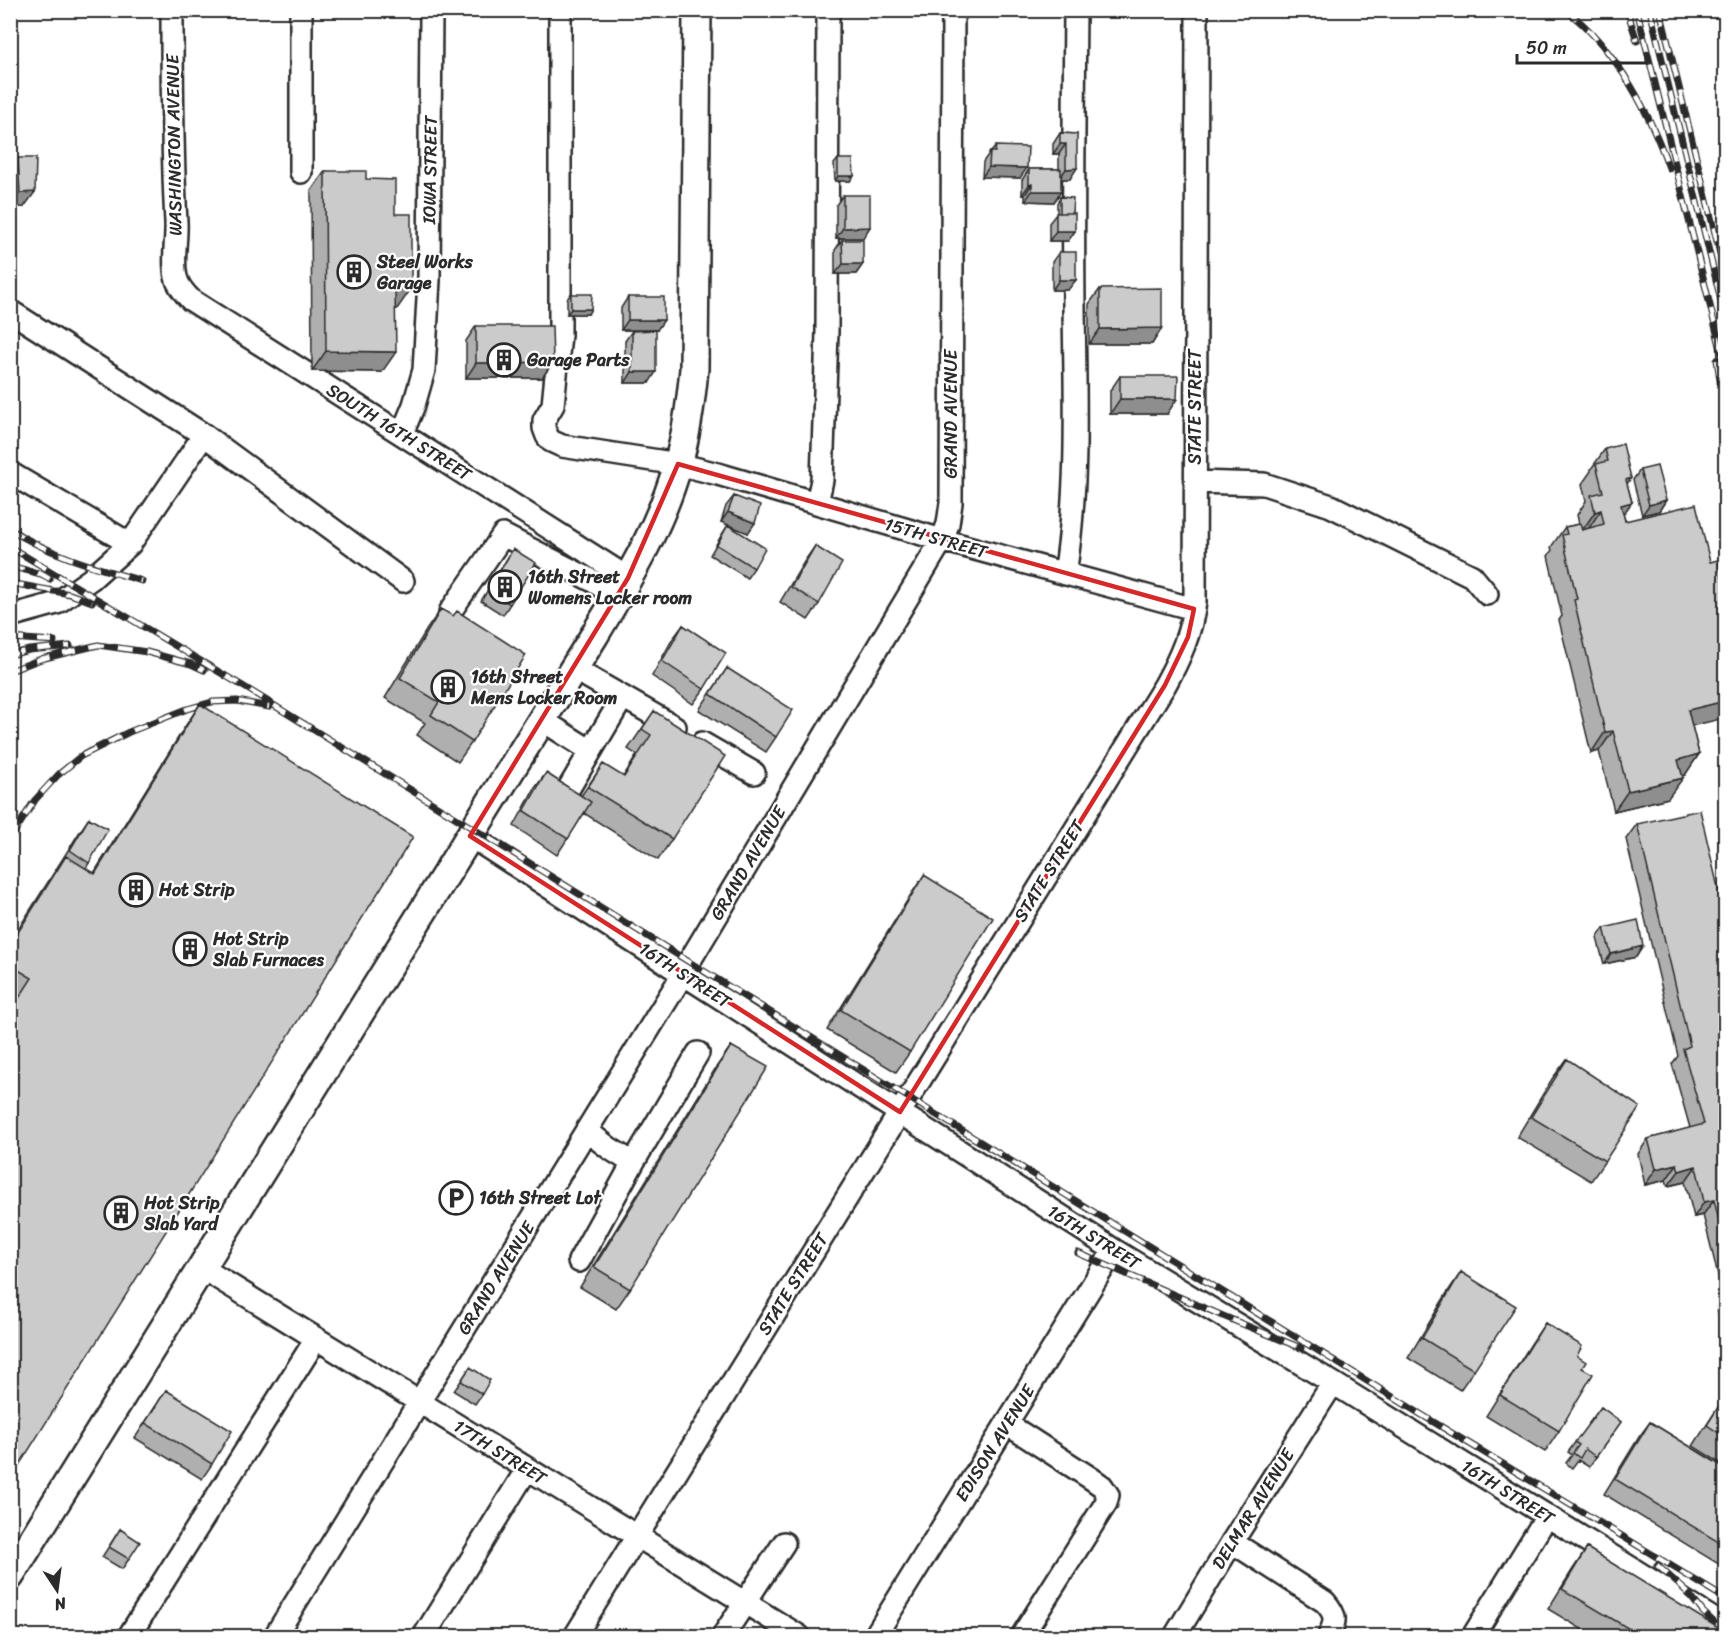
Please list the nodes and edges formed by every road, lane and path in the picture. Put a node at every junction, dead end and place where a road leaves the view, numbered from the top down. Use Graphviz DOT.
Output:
graph roads {
  1 [pos="172,10"];
  2 [pos="301,10"];
  3 [pos="431,10"];
  4 [pos="560,10"];
  5 [pos="697,10"];
  6 [pos="828,10"];
  7 [pos="953,10"];
  8 [pos="1075,10"];
  9 [pos="1197,10"];
  10 [pos="301,172"];
  11 [pos="177,280"];
  12 [pos="10,311"];
  13 [pos="402,434"];
  14 [pos="204,435"];
  15 [pos="678,464"];
  16 [pos="10,473"];
  17 [pos="1195,482"];
  18 [pos="817,503"];
  19 [pos="942,540"];
  20 [pos="130,544"];
  21 [pos="1065,574"];
  22 [pos="403,581"];
  23 [pos="623,587"];
  24 [pos="1487,594"];
  25 [pos="1194,609"];
  26 [pos="450,612"];
  27 [pos="10,616"];
  28 [pos="574,669"];
  29 [pos="623,697"];
  30 [pos="542,720"];
  31 [pos="591,751"];
  32 [pos="754,773"];
  33 [pos="566,793"];
  34 [pos="471,836"];
  35 [pos="683,974"];
  36 [pos="698,1053"];
  37 [pos="900,1112"];
  38 [pos="587,1131"];
  39 [pos="633,1163"];
  40 [pos="1114,1250"];
  41 [pos="579,1261"];
  42 [pos="202,1268"];
  43 [pos="316,1339"];
  44 [pos="1333,1383"];
  45 [pos="419,1402"];
  46 [pos="1007,1424"];
  47 [pos="527,1469"];
  48 [pos="1547,1516"];
  49 [pos="637,1536"];
  50 [pos="784,1542"];
  51 [pos="1232,1542"];
  52 [pos="10,1576"];
  53 [pos="744,1603"];
  54 [pos="1725,1627"];
  55 [pos="129,1636"];
  56 [pos="275,1636"];
  57 [pos="423,1636"];
  58 [pos="575,1636"];
  59 [pos="723,1636"];
  60 [pos="799,1636"];
  61 [pos="876,1636"];
  62 [pos="1022,1636"];
  63 [pos="1175,1636"];
  64 [pos="1329,1636"];
  65 [pos="1473,1636"];
  1 -- 11 [label="street, WASHINGTON AVENUE"];
  2 -- 10 [label="street"];
  3 -- 13 [label="street, IOWA STREET"];
  4 -- 15 [label="street, 15TH STREET"];
  5 -- 15 [label="main road"];
  6 -- 18 [label="street"];
  7 -- 19 [label="street, GRAND AVENUE"];
  8 -- 21 [label="street"];
  9 -- 17 [label="street, STATE STREET"];
  11 -- 13 [label="street, SOUTH 16TH STREET"];
  12 -- 14 [label="street"];
  13 -- 23 [label="street, SOUTH 16TH STREET"];
  14 -- 20 [label="street"];
  14 -- 22 [label="street"];
  15 -- 18 [label="street, 15TH STREET"];
  15 -- 23 [label="main road"];
  16 -- 20 [label="street"];
  17 -- 24 [label="street"];
  17 -- 25 [label="street, STATE STREET"];
  18 -- 19 [label="street, 15TH STREET"];
  19 -- 21 [label="street, 15TH STREET"];
  19 -- 35 [label="street, GRAND AVENUE"];
  20 -- 27 [label="street"];
  21 -- 25 [label="street, 15TH STREET"];
  23 -- 26 [label="street"];
  23 -- 28 [label="main road"];
  25 -- 37 [label="street, STATE STREET"];
  28 -- 29 [label="street"];
  28 -- 30 [label="main road"];
  29 -- 31 [label="street"];
  29 -- 32 [label="street"];
  30 -- 31 [label="street"];
  30 -- 34 [label="main road"];
  31 -- 33 [label="street"];
  34 -- 35 [label="street, 16TH STREET"];
  34 -- 42 [label="main road"];
  35 -- 37 [label="street, 16TH STREET"];
  35 -- 38 [label="street, GRAND AVENUE"];
  36 -- 39 [label="street"];
  37 -- 40 [label="street, 16TH STREET"];
  37 -- 49 [label="street, STATE STREET"];
  38 -- 39 [label="street"];
  38 -- 45 [label="street, GRAND AVENUE"];
  39 -- 41 [label="street"];
  40 -- 44 [label="street, 16TH STREET"];
  40 -- 46 [label="street, EDISON AVENUE"];
  42 -- 43 [label="street, 17TH STREET"];
  42 -- 52 [label="main road"];
  43 -- 45 [label="street, 17TH STREET"];
  43 -- 55 [label="street"];
  44 -- 48 [label="street, 16TH STREET"];
  44 -- 51 [label="street, DELMAR AVENUE"];
  45 -- 47 [label="street, 17TH STREET"];
  45 -- 56 [label="street, GRAND AVENUE"];
  46 -- 61 [label="street, EDISON AVENUE"];
  46 -- 62 [label="street"];
  47 -- 49 [label="street, 17TH STREET"];
  47 -- 57 [label="street"];
  48 -- 54 [label="street, 16TH STREET"];
  48 -- 65 [label="street"];
  49 -- 53 [label="street, 17TH STREET"];
  49 -- 58 [label="street, STATE STREET"];
  50 -- 53 [label="street"];
  51 -- 63 [label="street, DELMAR AVENUE"];
  51 -- 64 [label="street"];
  53 -- 59 [label="street"];
  53 -- 60 [label="street, 17TH STREET"];
}
